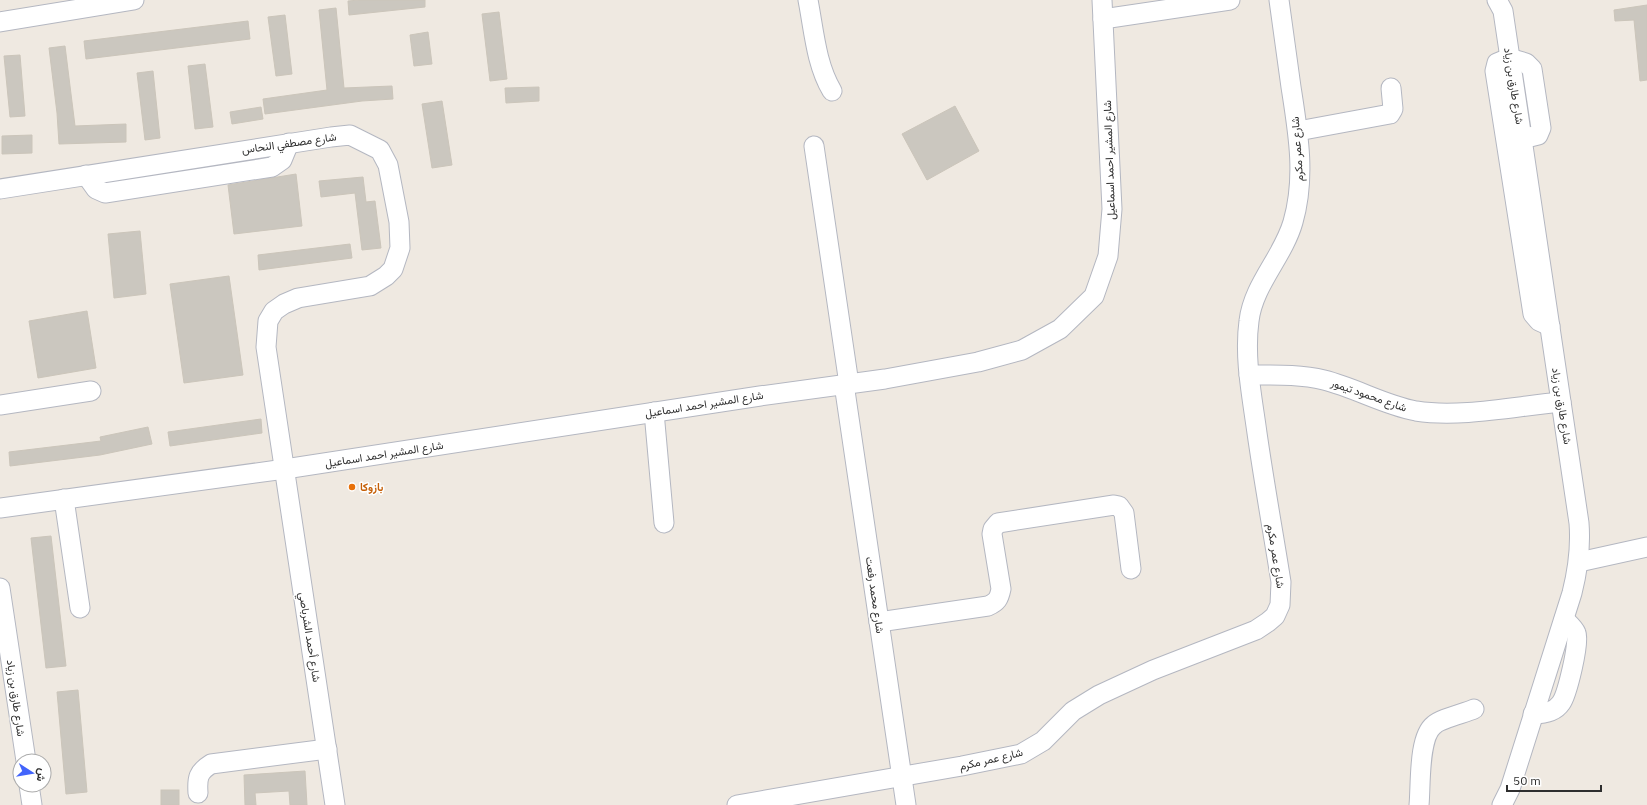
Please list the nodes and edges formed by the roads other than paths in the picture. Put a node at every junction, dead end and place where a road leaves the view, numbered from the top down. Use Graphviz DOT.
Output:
graph roads {
  1 [pos="134,0"];
  2 [pos="808,0"];
  3 [pos="1102,0"];
  4 [pos="1230,0"];
  5 [pos="1279,0"];
  6 [pos="1497,0"];
  7 [pos="1103,19"];
  8 [pos="0,22"];
  9 [pos="1509,58"];
  10 [pos="1391,88"];
  11 [pos="832,91"];
  12 [pos="1298,131"];
  13 [pos="814,146"];
  14 [pos="0,189"];
  15 [pos="1550,326"];
  16 [pos="1249,375"];
  17 [pos="847,384"];
  18 [pos="91,391"];
  19 [pos="1561,402"];
  20 [pos="0,405"];
  21 [pos="654,412"];
  22 [pos="285,469"];
  23 [pos="64,499"];
  24 [pos="0,508"];
  25 [pos="664,523"];
  26 [pos="1647,547"];
  27 [pos="1579,562"];
  28 [pos="1131,569"];
  29 [pos="0,588"];
  30 [pos="80,608"];
  31 [pos="880,622"];
  32 [pos="1474,710"];
  33 [pos="327,749"];
  34 [pos="25,753"];
  35 [pos="902,776"];
  36 [pos="30,793"];
  37 [pos="198,793"];
  38 [pos="32,805"];
  39 [pos="335,805"];
  40 [pos="737,805"];
  41 [pos="906,805"];
  42 [pos="1419,805"];
  43 [pos="1502,805"];
  1 -- 8 [label="street"];
  2 -- 11 [label="street"];
  3 -- 7 [label="street, شارع المشير احمد اسماعيل"];
  4 -- 7 [label="street"];
  5 -- 12 [label="street, شارع عمر مكرم"];
  6 -- 9 [label="street, شارع طارق بن زياد"];
  7 -- 17 [label="street, شارع المشير احمد اسماعيل"];
  9 -- 15 [label="street, شارع طارق بن زياد"];
  9 -- 15 [label="street"];
  10 -- 12 [label="street"];
  12 -- 16 [label="street, شارع عمر مكرم"];
  13 -- 17 [label="street, شارع محمد رفعت"];
  14 -- 22 [label="street, شارع مصطفي النحاس"];
  15 -- 19 [label="street, شارع طارق بن زياد"];
  16 -- 19 [label="street, شارع محمود تيمور"];
  16 -- 35 [label="street, شارع عمر مكرم"];
  17 -- 21 [label="street, شارع المشير احمد اسماعيل"];
  17 -- 31 [label="street, شارع محمد رفعت"];
  18 -- 20 [label="street"];
  19 -- 27 [label="street, شارع طارق بن زياد"];
  21 -- 22 [label="street, شارع المشير احمد اسماعيل"];
  21 -- 25 [label="street"];
  22 -- 23 [label="street, شارع المشير احمد اسماعيل"];
  22 -- 33 [label="street, شارع أحمد الشرباصي"];
  23 -- 24 [label="street, شارع المشير احمد اسماعيل"];
  23 -- 30 [label="street"];
  26 -- 27 [label="street"];
  27 -- 43 [label="street, شارع طارق بن زياد"];
  28 -- 31 [label="street"];
  29 -- 34 [label="street, شارع طارق بن زياد"];
  31 -- 35 [label="street, شارع محمد رفعت"];
  32 -- 42 [label="street"];
  33 -- 37 [label="street"];
  33 -- 39 [label="street, شارع أحمد الشرباصي"];
  35 -- 40 [label="street, شارع عمر مكرم"];
  35 -- 41 [label="street, شارع محمد رفعت"];
  36 -- 38 [label="street"];
}
